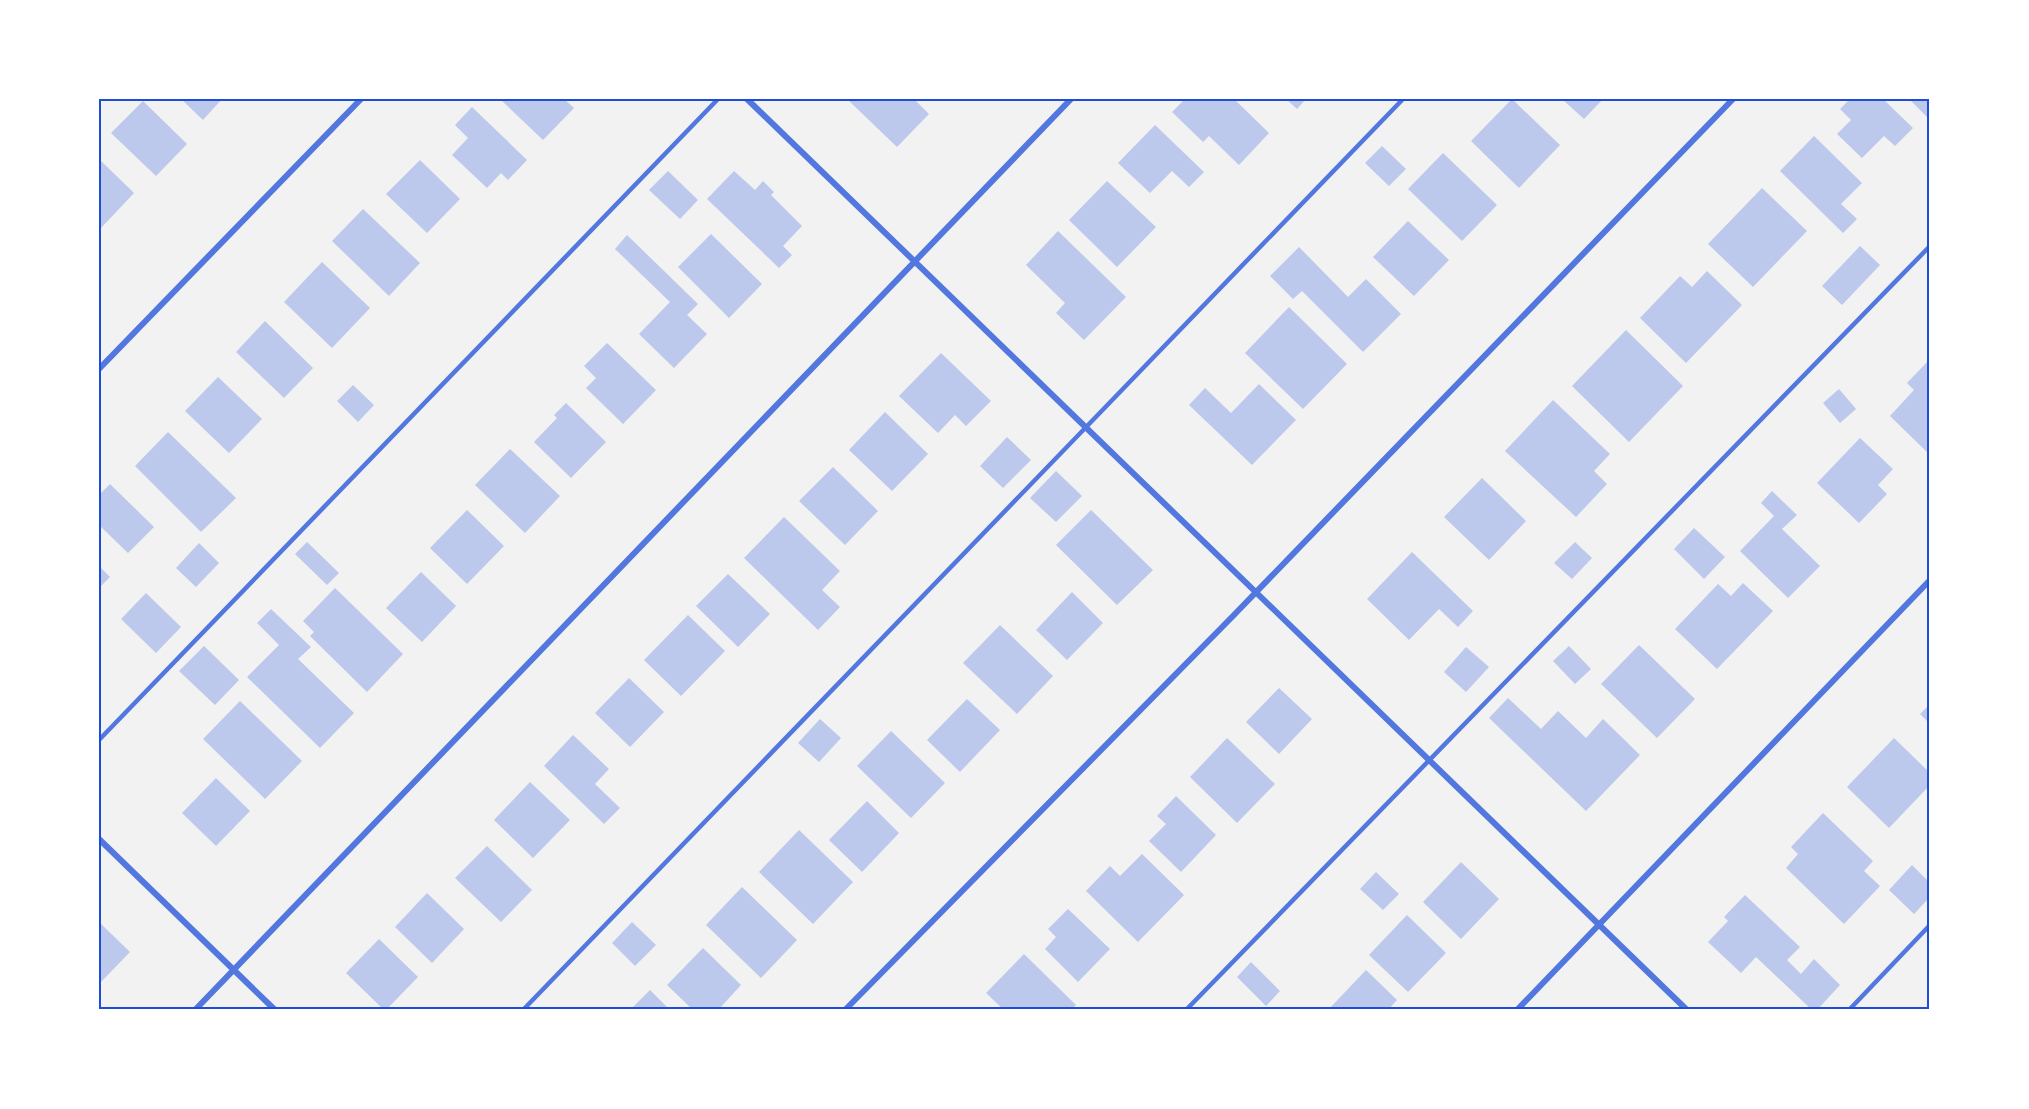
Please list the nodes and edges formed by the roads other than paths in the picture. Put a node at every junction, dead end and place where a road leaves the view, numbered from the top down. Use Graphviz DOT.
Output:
graph roads {
  1 [pos="361,99"];
  2 [pos="718,99"];
  3 [pos="747,99"];
  4 [pos="1071,99"];
  5 [pos="1402,99"];
  6 [pos="1733,99"];
  7 [pos="1930,246"];
  8 [pos="915,262"];
  9 [pos="99,369"];
  10 [pos="1085,427"];
  11 [pos="1930,580"];
  12 [pos="1256,592"];
  13 [pos="99,740"];
  14 [pos="1429,760"];
  15 [pos="99,839"];
  16 [pos="1599,924"];
  17 [pos="1930,925"];
  18 [pos="233,970"];
  19 [pos="195,1010"];
  20 [pos="274,1010"];
  21 [pos="523,1010"];
  22 [pos="845,1010"];
  23 [pos="1186,1010"];
  24 [pos="1517,1010"];
  25 [pos="1687,1010"];
  26 [pos="1849,1010"];
  1 -- 9 [label="street"];
  2 -- 13 [label="lane"];
  3 -- 8 [label="street"];
  4 -- 8 [label="street"];
  5 -- 10 [label="lane"];
  6 -- 12 [label="street"];
  7 -- 14 [label="lane"];
  8 -- 10 [label="street"];
  8 -- 18 [label="street"];
  10 -- 12 [label="street"];
  10 -- 21 [label="lane"];
  11 -- 16 [label="street"];
  12 -- 14 [label="street"];
  12 -- 22 [label="street"];
  14 -- 16 [label="street"];
  14 -- 23 [label="lane"];
  15 -- 18 [label="street"];
  16 -- 24 [label="street"];
  16 -- 25 [label="street"];
  17 -- 26 [label="lane"];
  18 -- 19 [label="street"];
  18 -- 20 [label="street"];
}
